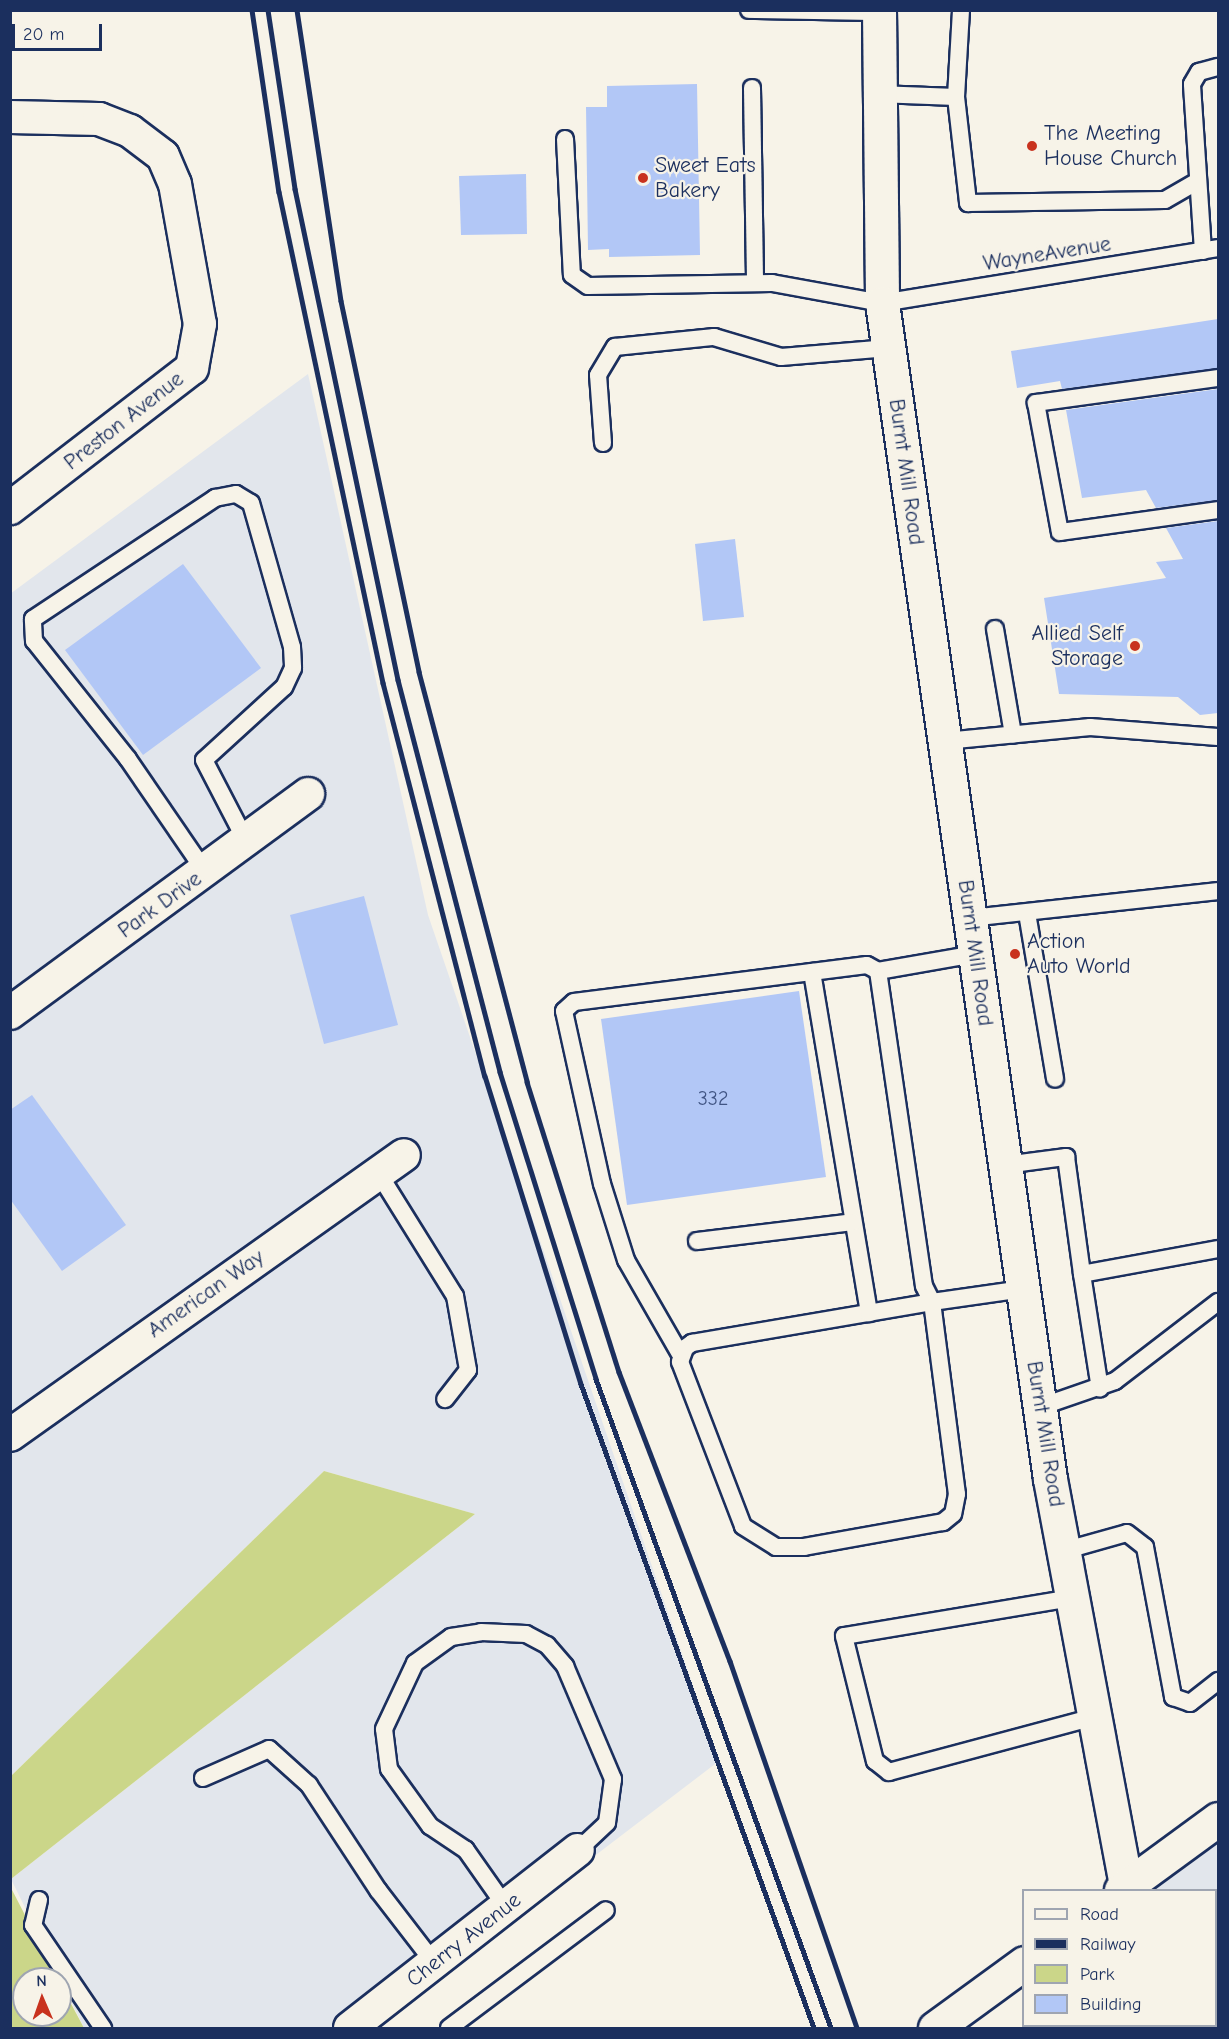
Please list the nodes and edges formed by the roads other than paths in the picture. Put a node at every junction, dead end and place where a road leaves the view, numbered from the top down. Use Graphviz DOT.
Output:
graph roads {
  1 [pos="749,10"];
  2 [pos="961,10"];
  3 [pos="879,11"];
  4 [pos="1218,67"];
  5 [pos="752,88"];
  6 [pos="878,94"];
  7 [pos="956,97"];
  8 [pos="10,117"];
  9 [pos="565,139"];
  10 [pos="1198,181"];
  11 [pos="1211,250"];
  12 [pos="755,284"];
  13 [pos="882,303"];
  14 [pos="889,348"];
  15 [pos="1218,378"];
  16 [pos="603,443"];
  17 [pos="10,508"];
  18 [pos="1218,510"];
  19 [pos="995,629"];
  20 [pos="1013,734"];
  21 [pos="1218,737"];
  22 [pos="945,741"];
  23 [pos="308,794"];
  24 [pos="246,841"];
  25 [pos="206,873"];
  26 [pos="1218,891"];
  27 [pos="1027,914"];
  28 [pos="970,918"];
  29 [pos="975,954"];
  30 [pos="878,971"];
  31 [pos="812,972"];
  32 [pos="10,1013"];
  33 [pos="1055,1079"];
  34 [pos="404,1155"];
  35 [pos="1005,1165"];
  36 [pos="380,1174"];
  37 [pos="853,1222"];
  38 [pos="697,1241"];
  39 [pos="1218,1249"];
  40 [pos="1082,1274"];
  41 [pos="1023,1289"];
  42 [pos="932,1302"];
  43 [pos="1218,1302"];
  44 [pos="869,1313"];
  45 [pos="680,1354"];
  46 [pos="1100,1389"];
  47 [pos="446,1399"];
  48 [pos="1040,1407"];
  49 [pos="10,1435"];
  50 [pos="1063,1551"];
  51 [pos="1072,1598"];
  52 [pos="1218,1682"];
  53 [pos="1094,1717"];
  54 [pos="204,1778"];
  55 [pos="1218,1819"];
  56 [pos="578,1850"];
  57 [pos="1125,1889"];
  58 [pos="39,1900"];
  59 [pos="506,1907"];
  60 [pos="606,1910"];
  61 [pos="435,1964"];
  62 [pos="1022,1964"];
  63 [pos="103,2028"];
  64 [pos="350,2028"];
  65 [pos="449,2028"];
  66 [pos="935,2028"];
  1 -- 3 [label="lane"];
  2 -- 7 [label="lane"];
  3 -- 6 [label="main road, Burnt Mill Road"];
  4 -- 10 [label="lane"];
  5 -- 12 [label="lane"];
  6 -- 7 [label="lane"];
  6 -- 13 [label="main road, Burnt Mill Road"];
  7 -- 10 [label="lane"];
  8 -- 17 [label="street, Preston Avenue"];
  9 -- 12 [label="lane, WayneAvenue"];
  10 -- 11 [label="lane"];
  11 -- 13 [label="lane, WayneAvenue"];
  12 -- 13 [label="lane, WayneAvenue"];
  13 -- 14 [label="main road, Burnt Mill Road"];
  14 -- 16 [label="lane"];
  14 -- 22 [label="main road, Burnt Mill Road"];
  15 -- 18 [label="lane"];
  19 -- 20 [label="lane"];
  20 -- 21 [label="lane"];
  20 -- 22 [label="lane"];
  22 -- 28 [label="main road, Burnt Mill Road"];
  23 -- 24 [label="street, Park Drive"];
  24 -- 25 [label="street, Park Drive"];
  24 -- 25 [label="lane"];
  25 -- 32 [label="street, Park Drive"];
  26 -- 27 [label="lane"];
  27 -- 28 [label="lane"];
  27 -- 33 [label="lane"];
  28 -- 29 [label="main road, Burnt Mill Road"];
  29 -- 30 [label="lane"];
  29 -- 35 [label="main road, Burnt Mill Road"];
  30 -- 31 [label="lane"];
  30 -- 42 [label="lane"];
  31 -- 37 [label="lane"];
  31 -- 45 [label="lane"];
  34 -- 36 [label="street, American Way"];
  35 -- 40 [label="lane"];
  35 -- 41 [label="main road, Burnt Mill Road"];
  36 -- 47 [label="lane"];
  36 -- 49 [label="street, American Way"];
  37 -- 38 [label="lane"];
  37 -- 44 [label="lane"];
  39 -- 40 [label="lane"];
  40 -- 46 [label="lane"];
  41 -- 42 [label="lane"];
  41 -- 48 [label="main road, Burnt Mill Road"];
  42 -- 44 [label="lane"];
  42 -- 45 [label="lane"];
  43 -- 46 [label="lane"];
  44 -- 45 [label="lane"];
  46 -- 48 [label="lane"];
  48 -- 50 [label="main road, Burnt Mill Road"];
  50 -- 51 [label="main road, Burnt Mill Road"];
  50 -- 52 [label="lane"];
  51 -- 53 [label="main road, Burnt Mill Road"];
  51 -- 53 [label="lane"];
  53 -- 57 [label="main road, Burnt Mill Road"];
  54 -- 61 [label="lane"];
  55 -- 57 [label="main road"];
  56 -- 59 [label="street, Cherry Avenue"];
  56 -- 59 [label="lane"];
  58 -- 63 [label="lane"];
  59 -- 61 [label="street, Cherry Avenue"];
  60 -- 65 [label="lane"];
  61 -- 64 [label="street, Cherry Avenue"];
  62 -- 66 [label="main road"];
}
